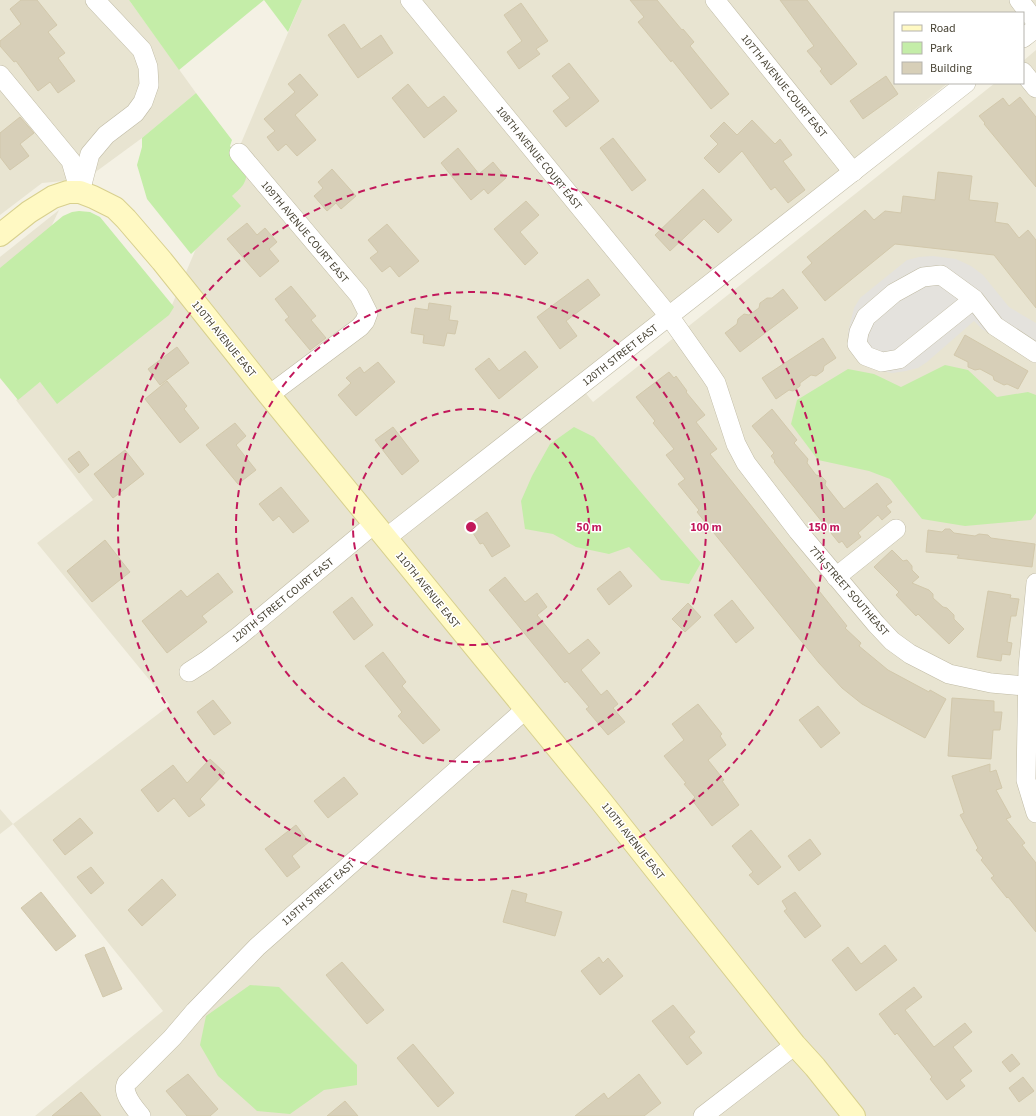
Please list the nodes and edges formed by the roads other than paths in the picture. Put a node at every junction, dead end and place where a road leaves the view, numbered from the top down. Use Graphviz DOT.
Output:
graph roads {
  1 [pos="95,0"];
  2 [pos="410,0"];
  3 [pos="715,0"];
  4 [pos="1018,0"];
  5 [pos="1036,22"];
  6 [pos="1036,28"];
  7 [pos="1024,37"];
  8 [pos="1024,73"];
  9 [pos="0,75"];
  10 [pos="965,84"];
  11 [pos="1036,88"];
  12 [pos="239,153"];
  13 [pos="853,172"];
  14 [pos="80,192"];
  15 [pos="0,235"];
  16 [pos="974,299"];
  17 [pos="669,316"];
  18 [pos="1036,353"];
  19 [pos="269,395"];
  20 [pos="896,529"];
  21 [pos="380,531"];
  22 [pos="836,577"];
  23 [pos="1036,583"];
  24 [pos="189,672"];
  25 [pos="1032,687"];
  26 [pos="526,709"];
  27 [pos="1036,813"];
  28 [pos="795,1045"];
  29 [pos="141,1116"];
  30 [pos="703,1116"];
  31 [pos="854,1116"];
  1 -- 14 [label="street"];
  2 -- 17 [label="street, 108TH AVENUE COURT EAST"];
  3 -- 13 [label="street, 107TH AVENUE COURT EAST"];
  4 -- 5 [label="street"];
  6 -- 7 [label="street"];
  8 -- 11 [label="street"];
  9 -- 14 [label="street"];
  10 -- 13 [label="street"];
  12 -- 19 [label="street, 109TH AVENUE COURT EAST"];
  13 -- 17 [label="street, 120TH STREET EAST"];
  14 -- 15 [label="street"];
  14 -- 19 [label="street, 110TH AVENUE EAST"];
  16 -- 16 [label="street"];
  16 -- 18 [label="street"];
  17 -- 21 [label="street, 120TH STREET EAST"];
  17 -- 22 [label="street, 7TH STREET SOUTHEAST"];
  19 -- 21 [label="street, 110TH AVENUE EAST"];
  20 -- 22 [label="street"];
  21 -- 24 [label="street, 120TH STREET COURT EAST"];
  21 -- 26 [label="street, 110TH AVENUE EAST"];
  22 -- 25 [label="street, 7TH STREET SOUTHEAST"];
  23 -- 25 [label="street"];
  25 -- 27 [label="street"];
  26 -- 28 [label="street, 110TH AVENUE EAST"];
  26 -- 29 [label="street, 119TH STREET EAST"];
  28 -- 30 [label="street"];
  28 -- 31 [label="street, 110TH AVENUE EAST"];
}
